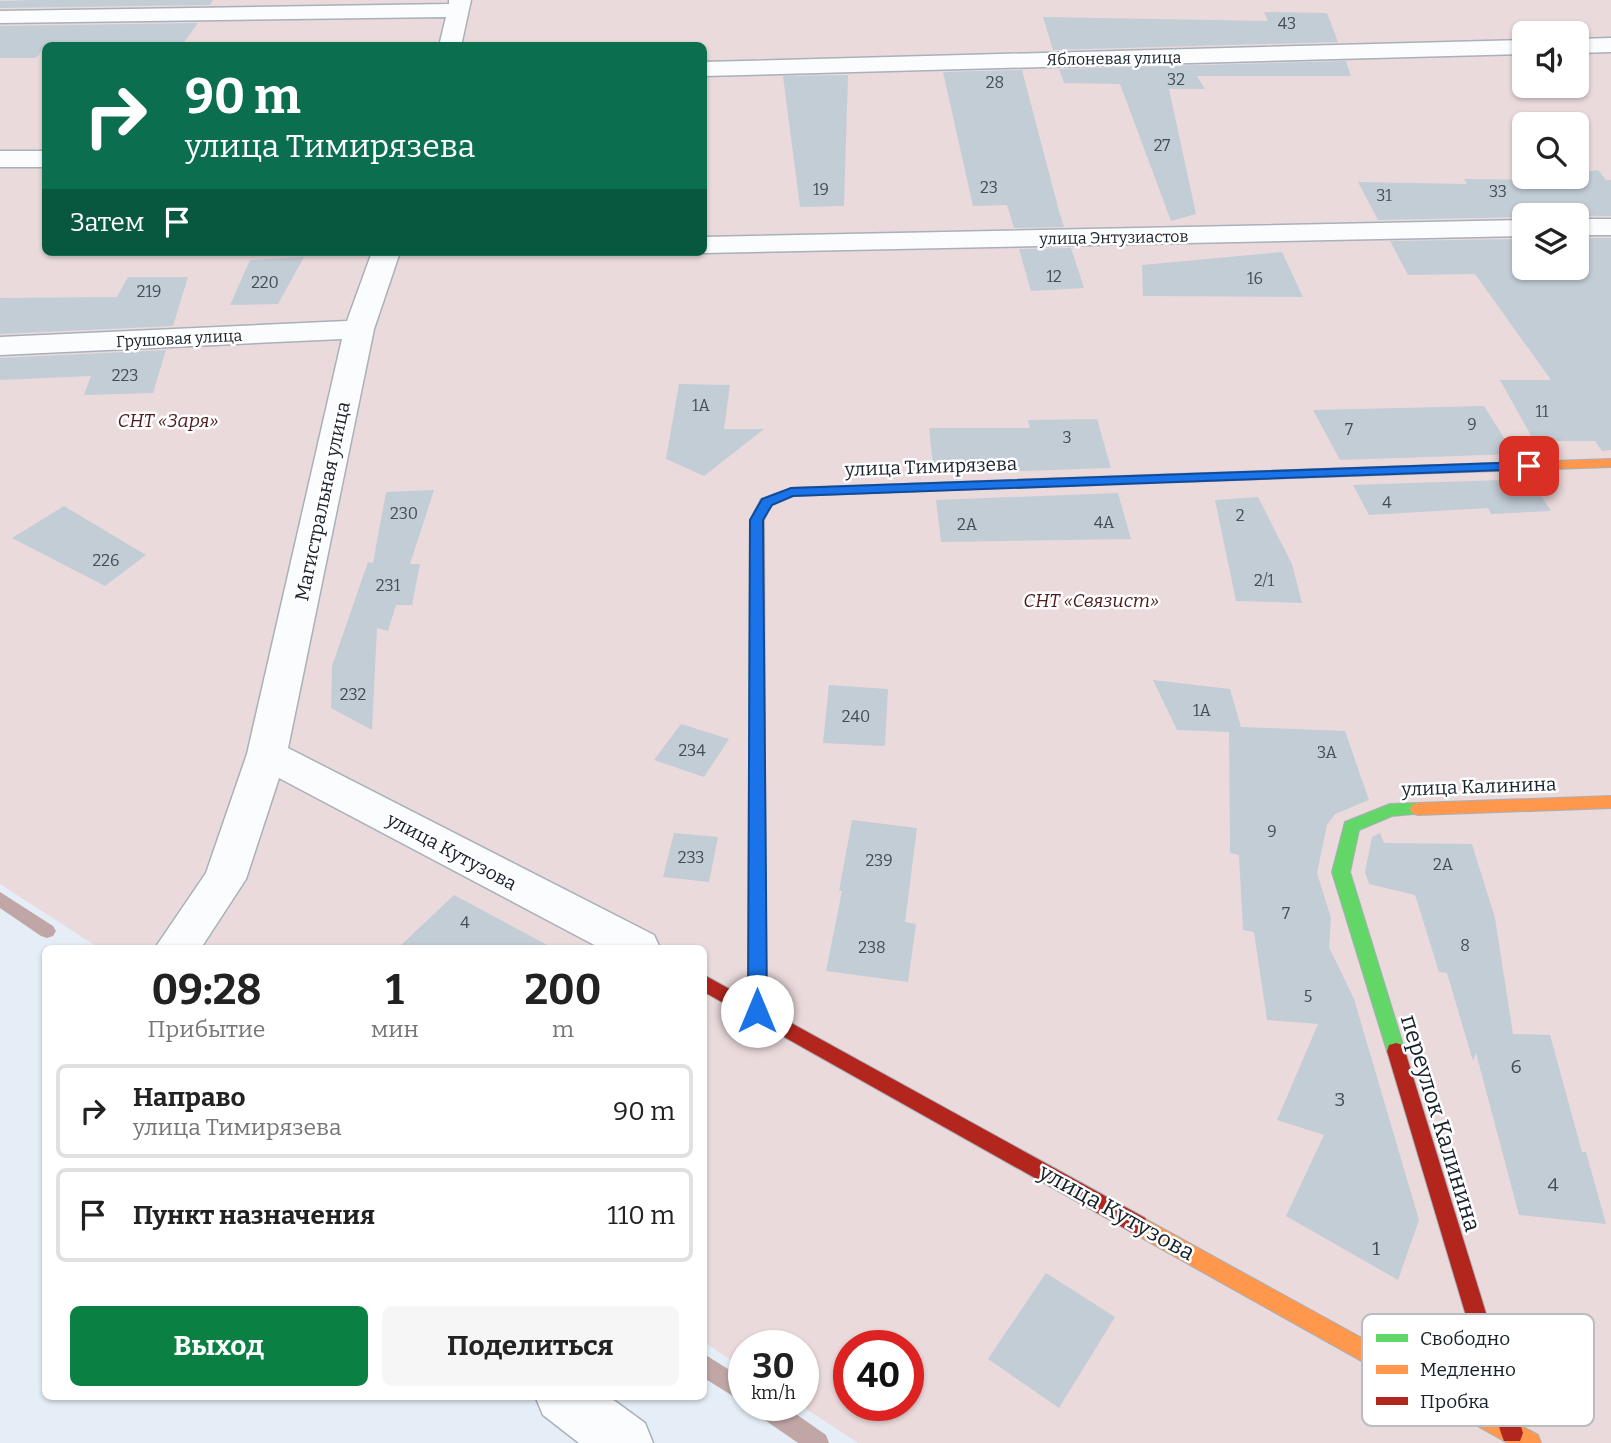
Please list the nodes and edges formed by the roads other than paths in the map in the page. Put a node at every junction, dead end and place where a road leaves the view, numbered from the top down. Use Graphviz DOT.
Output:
graph roads {
  1 [pos="459,5"];
  2 [pos="0,17"];
  3 [pos="451,42"];
  4 [pos="1611,45"];
  5 [pos="1589,46"];
  6 [pos="1512,47"];
  7 [pos="707,69"];
  8 [pos="0,159"];
  9 [pos="42,159"];
  10 [pos="1589,227"];
  11 [pos="1611,227"];
  12 [pos="1512,229"];
  13 [pos="707,245"];
  14 [pos="385,256"];
  15 [pos="359,329"];
  16 [pos="0,346"];
  17 [pos="1611,463"];
  18 [pos="267,754"];
  19 [pos="1611,802"];
  20 [pos="1351,826"];
  21 [pos="179,945"];
  22 [pos="632,945"];
  23 [pos="707,985"];
  24 [pos="757,1011"];
  25 [pos="1476,1314"];
  26 [pos="1362,1349"];
  27 [pos="567,1400"];
  28 [pos="1499,1426"];
  29 [pos="1510,1426"];
  30 [pos="1512,1433"];
  31 [pos="625,1443"];
  32 [pos="1530,1443"];
  1 -- 2 [label="street"];
  1 -- 3 [label="street"];
  4 -- 5 [label="street"];
  6 -- 7 [label="street, Яблоневая улица"];
  8 -- 9 [label="street"];
  10 -- 11 [label="street"];
  12 -- 13 [label="street, улица Энтузиастов"];
  14 -- 15 [label="street, Магистральная улица"];
  15 -- 16 [label="street, Грушовая улица"];
  15 -- 18 [label="street, Магистральная улица"];
  17 -- 24 [label="street, улица Тимирязева"];
  18 -- 21 [label="street, Магистральная улица"];
  18 -- 22 [label="street, улица Кутузова"];
  19 -- 20 [label="street, улица Калинина"];
  20 -- 25 [label="street, переулок Калинина"];
  23 -- 24 [label="street, улица Кутузова"];
  24 -- 26 [label="street, улица Кутузова"];
  27 -- 31 [label="street"];
  28 -- 30 [label="street, улица Кутузова"];
  29 -- 30 [label="street, переулок Калинина"];
  30 -- 32 [label="street, улица Кутузова"];
}
